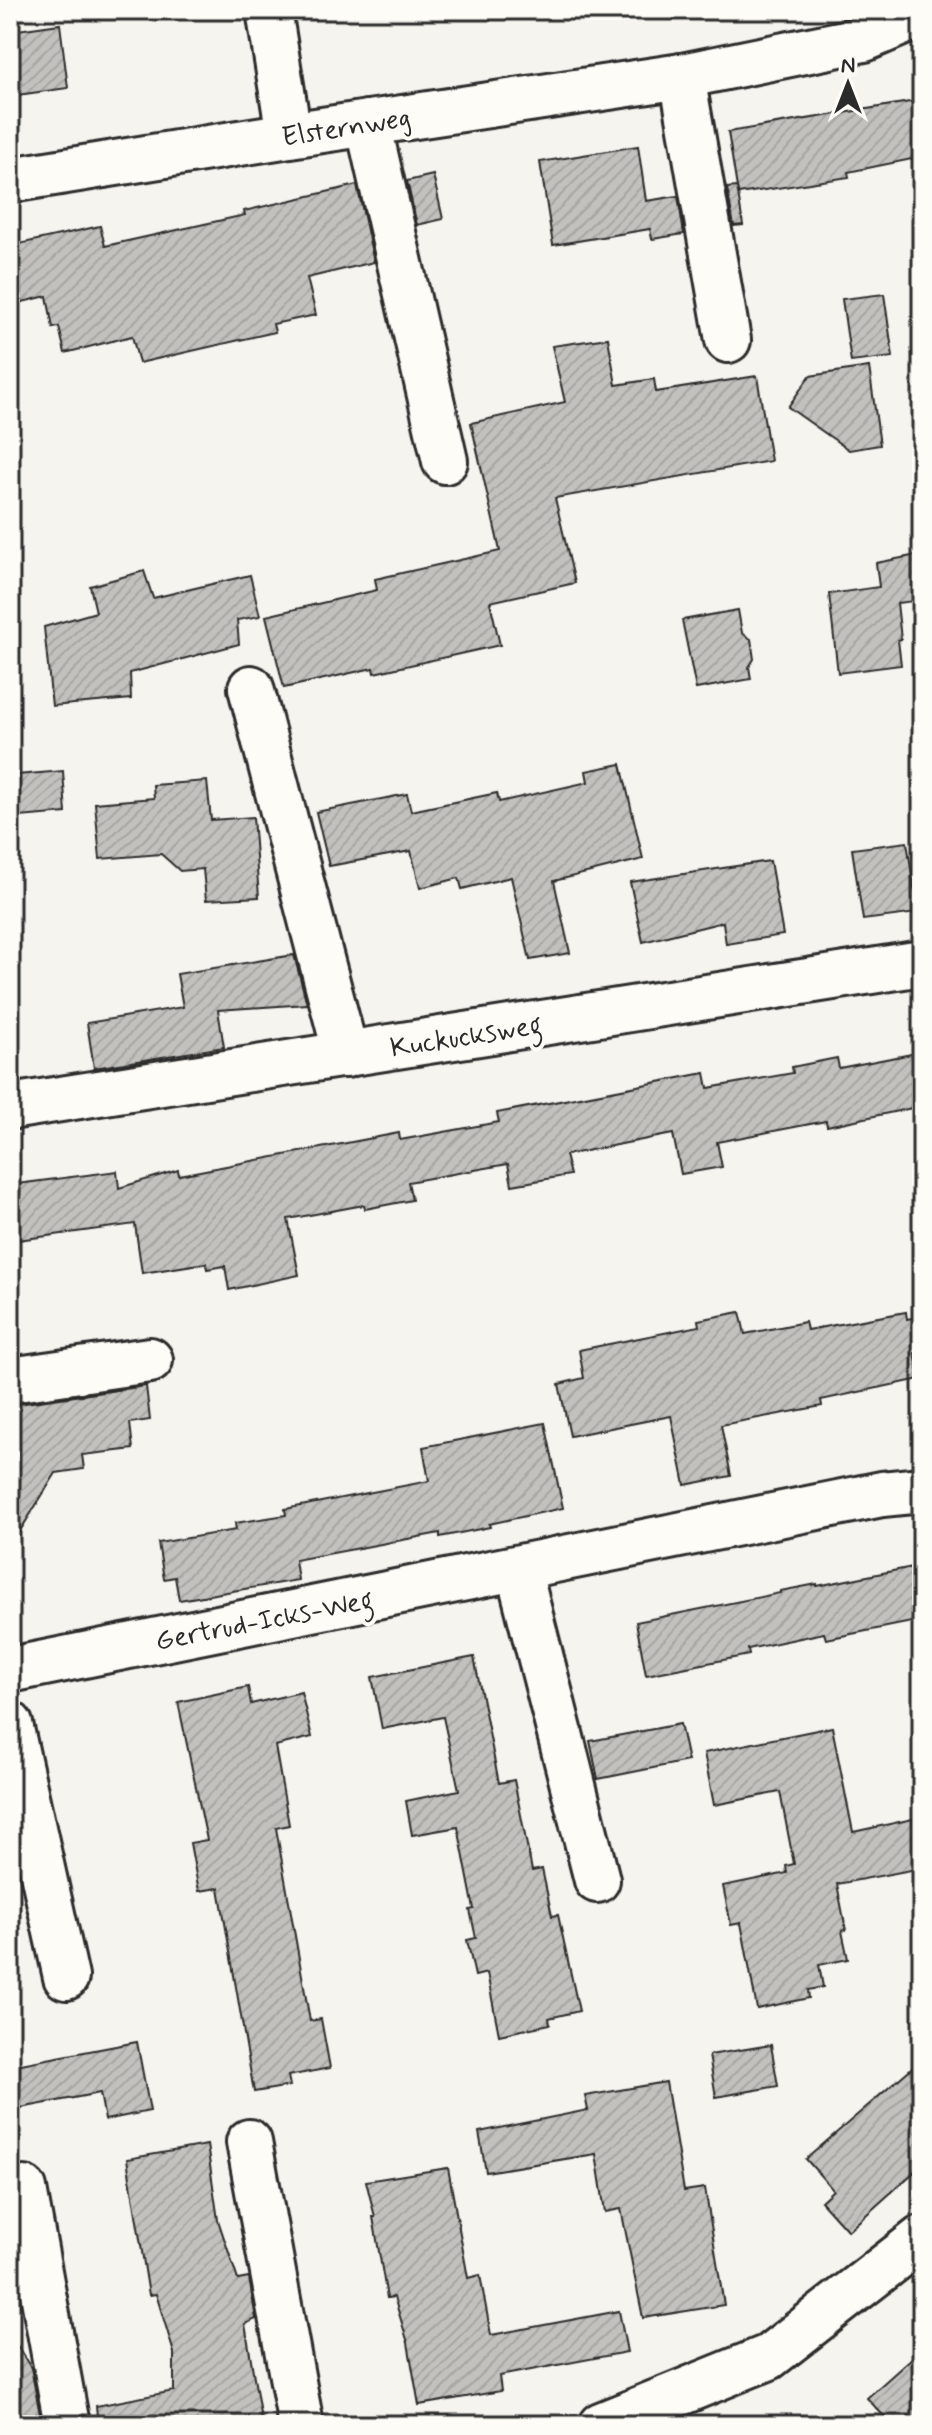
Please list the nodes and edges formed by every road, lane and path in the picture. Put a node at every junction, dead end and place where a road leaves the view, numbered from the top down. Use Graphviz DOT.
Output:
graph roads {
  1 [pos="269,10"];
  2 [pos="922,14"];
  3 [pos="682,76"];
  4 [pos="368,123"];
  5 [pos="289,135"];
  6 [pos="10,180"];
  7 [pos="728,340"];
  8 [pos="445,461"];
  9 [pos="251,688"];
  10 [pos="922,963"];
  11 [pos="346,1055"];
  12 [pos="10,1107"];
  13 [pos="150,1360"];
  14 [pos="10,1380"];
  15 [pos="922,1490"];
  16 [pos="518,1568"];
  17 [pos="10,1670"];
  18 [pos="10,1724"];
  19 [pos="597,1880"];
  20 [pos="66,1977"];
  21 [pos="249,2142"];
  22 [pos="24,2189"];
  23 [pos="922,2238"];
  24 [pos="67,2425"];
  25 [pos="301,2425"];
  26 [pos="601,2425"];
  1 -- 5 [label="street"];
  2 -- 3 [label="street, Elsternweg"];
  3 -- 4 [label="street, Elsternweg"];
  3 -- 7 [label="street"];
  4 -- 5 [label="street, Elsternweg"];
  4 -- 8 [label="street"];
  5 -- 6 [label="street, Elsternweg"];
  9 -- 11 [label="street"];
  10 -- 11 [label="street, Kuckucksweg"];
  11 -- 12 [label="street, Kuckucksweg"];
  13 -- 14 [label="street"];
  15 -- 16 [label="street, Gertrud-Icks-Weg"];
  16 -- 17 [label="street, Gertrud-Icks-Weg"];
  16 -- 19 [label="street"];
  18 -- 20 [label="street"];
  21 -- 25 [label="street"];
  22 -- 24 [label="street"];
  23 -- 26 [label="street"];
}
